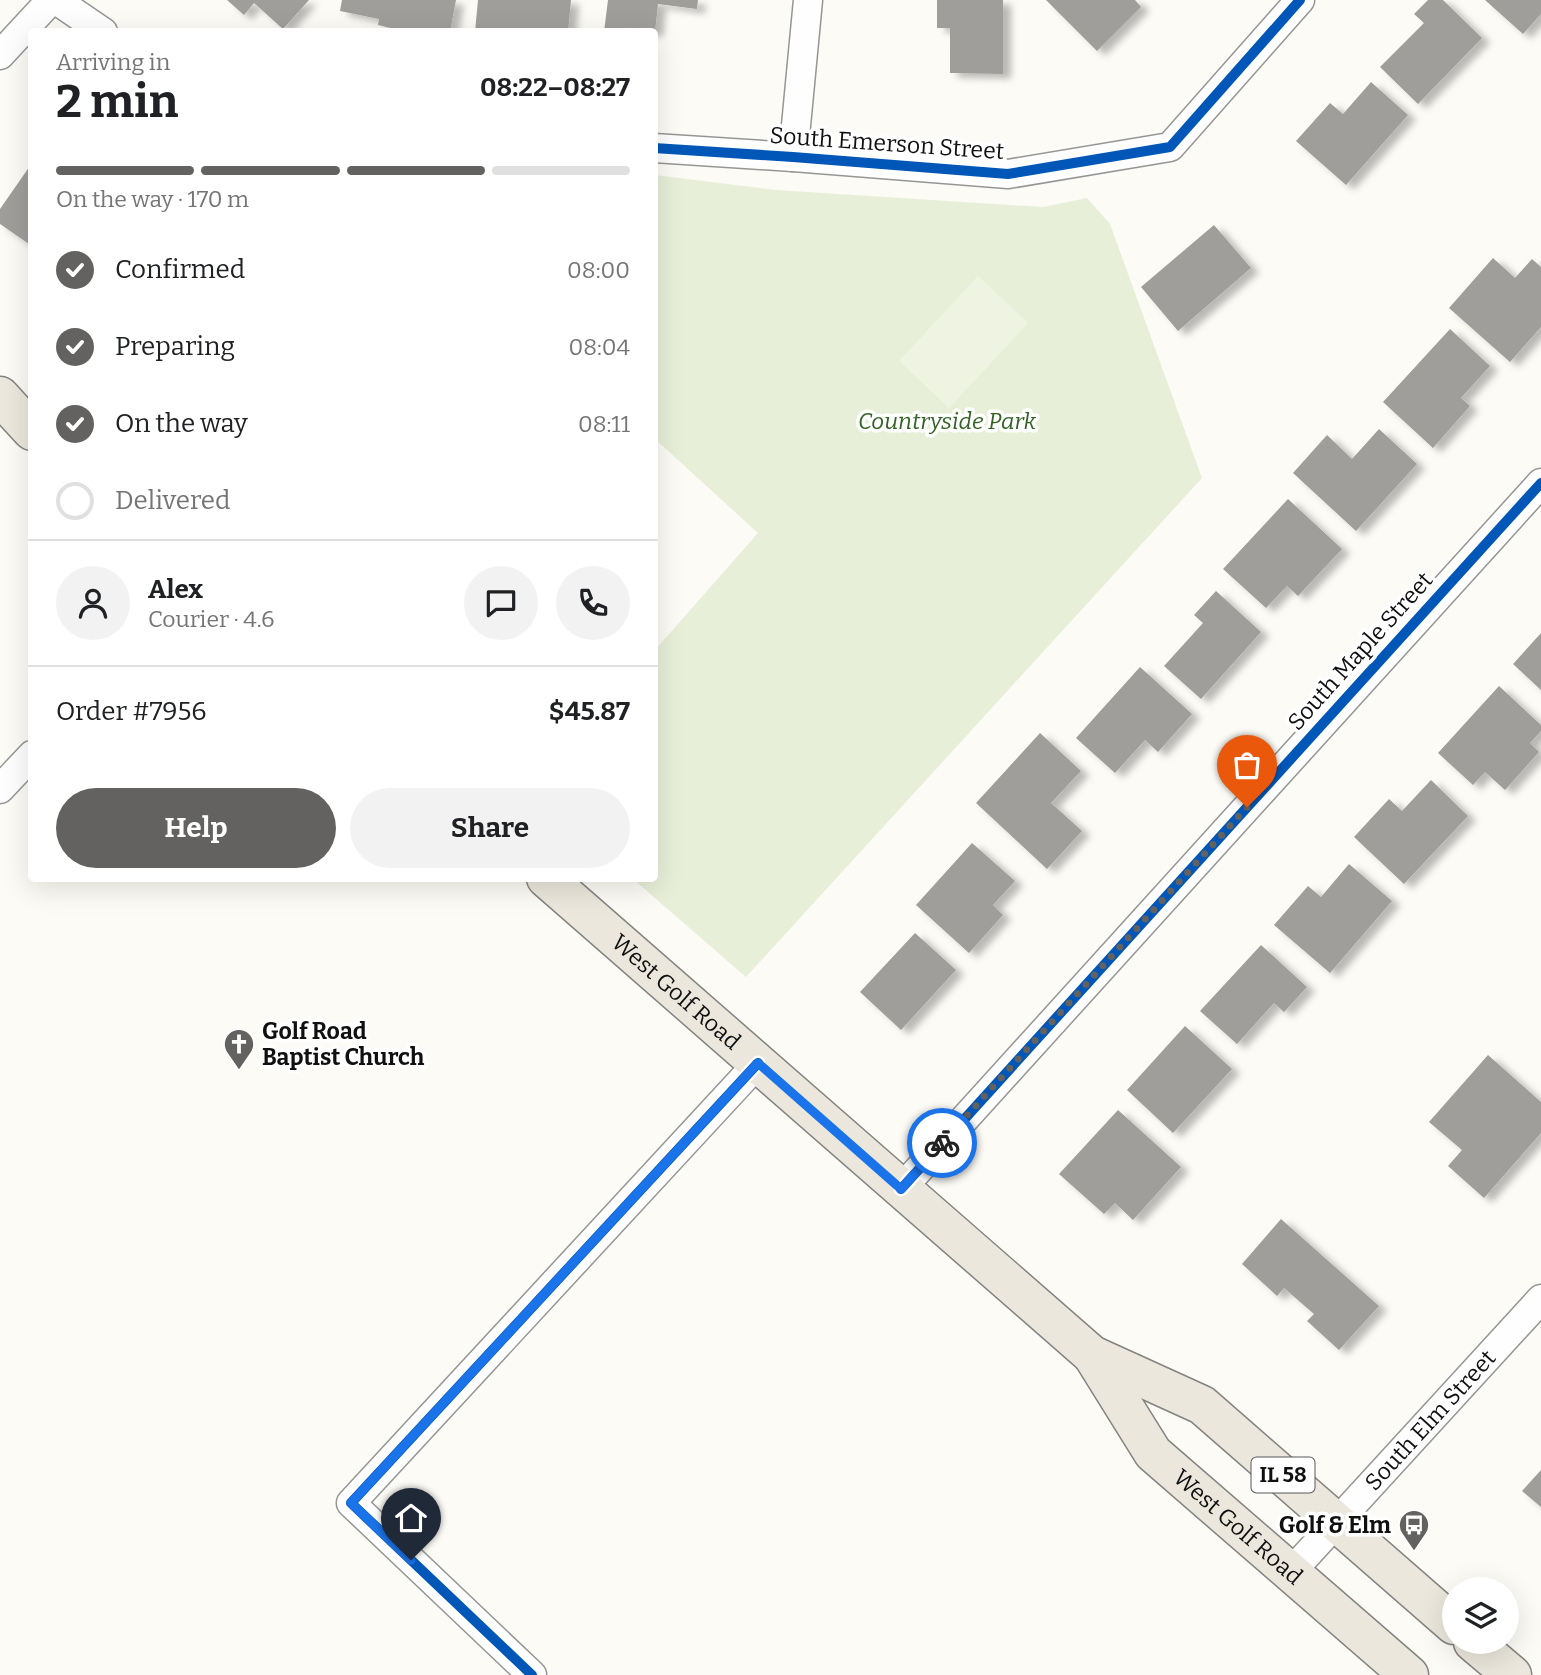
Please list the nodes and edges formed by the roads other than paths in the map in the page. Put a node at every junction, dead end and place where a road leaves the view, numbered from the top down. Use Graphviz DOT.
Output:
graph roads {
  1 [pos="54,0"];
  2 [pos="808,0"];
  3 [pos="1300,0"];
  4 [pos="97,28"];
  5 [pos="0,55"];
  6 [pos="658,148"];
  7 [pos="793,157"];
  8 [pos="0,396"];
  9 [pos="21,423"];
  10 [pos="1541,483"];
  11 [pos="28,759"];
  12 [pos="0,789"];
  13 [pos="550,882"];
  14 [pos="758,1063"];
  15 [pos="901,1189"];
  16 [pos="1541,1299"];
  17 [pos="1092,1355"];
  18 [pos="1337,1523"];
  19 [pos="1291,1572"];
  20 [pos="1442,1615"];
  21 [pos="1487,1654"];
  22 [pos="532,1675"];
  23 [pos="1409,1675"];
  24 [pos="1512,1675"];
  1 -- 4 [label="street"];
  1 -- 5 [label="street"];
  2 -- 7 [label="street"];
  3 -- 7 [label="street, South Emerson Street"];
  6 -- 7 [label="street, South Emerson Street"];
  8 -- 9 [label="main road"];
  10 -- 15 [label="street, South Maple Street"];
  11 -- 12 [label="street"];
  13 -- 14 [label="main road, West Golf Road / IL 58"];
  14 -- 15 [label="main road, West Golf Road / IL 58"];
  14 -- 22 [label="street"];
  15 -- 17 [label="main road, West Golf Road / IL 58"];
  16 -- 18 [label="street, South Elm Street"];
  17 -- 18 [label="main road, West Golf Road / IL 58"];
  17 -- 19 [label="main road, West Golf Road / IL 58"];
  18 -- 19 [label="street, South Elm Street"];
  18 -- 20 [label="main road, West Golf Road / IL 58"];
  19 -- 23 [label="main road, West Golf Road / IL 58"];
  21 -- 24 [label="main road"];
}
